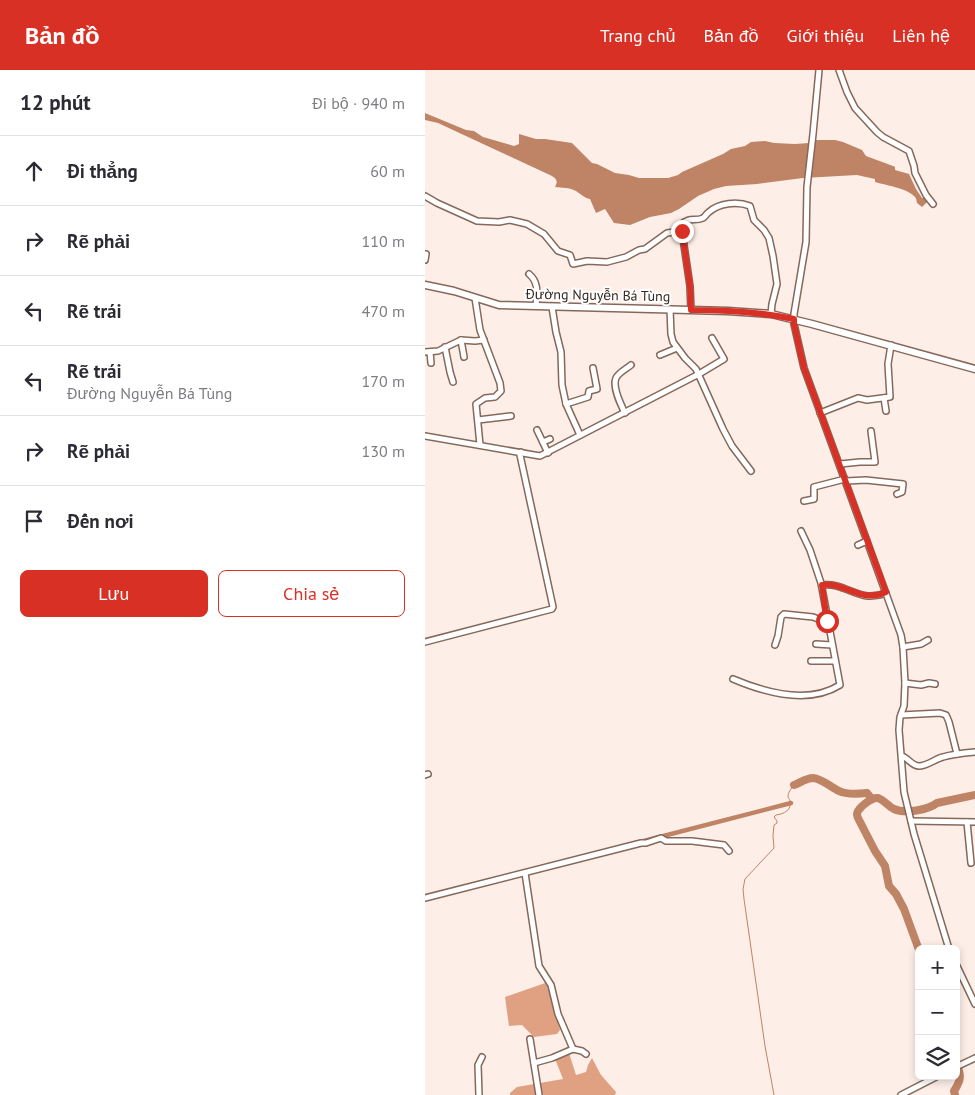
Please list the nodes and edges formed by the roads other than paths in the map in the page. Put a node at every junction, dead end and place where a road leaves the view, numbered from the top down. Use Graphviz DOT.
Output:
graph roads {
  1 [pos="819,70"];
  2 [pos="839,70"];
  3 [pos="425,196"];
  4 [pos="933,204"];
  5 [pos="682,231"];
  6 [pos="529,274"];
  7 [pos="425,285"];
  8 [pos="475,298"];
  9 [pos="536,306"];
  10 [pos="552,306"];
  11 [pos="670,310"];
  12 [pos="691,310"];
  13 [pos="771,314"];
  14 [pos="794,319"];
  15 [pos="712,338"];
  16 [pos="461,340"];
  17 [pos="484,340"];
  18 [pos="896,346"];
  19 [pos="445,347"];
  20 [pos="677,348"];
  21 [pos="427,352"];
  22 [pos="660,355"];
  23 [pos="464,357"];
  24 [pos="431,363"];
  25 [pos="631,365"];
  26 [pos="593,368"];
  27 [pos="975,369"];
  28 [pos="699,374"];
  29 [pos="453,382"];
  30 [pos="884,398"];
  31 [pos="566,404"];
  32 [pos="886,410"];
  33 [pos="625,413"];
  34 [pos="820,413"];
  35 [pos="511,416"];
  36 [pos="478,420"];
  37 [pos="537,430"];
  38 [pos="871,431"];
  39 [pos="425,436"];
  40 [pos="580,436"];
  41 [pos="550,439"];
  42 [pos="543,442"];
  43 [pos="481,445"];
  44 [pos="521,452"];
  45 [pos="548,453"];
  46 [pos="839,464"];
  47 [pos="751,471"];
  48 [pos="845,480"];
  49 [pos="897,494"];
  50 [pos="804,501"];
  51 [pos="801,531"];
  52 [pos="867,541"];
  53 [pos="858,545"];
  54 [pos="822,585"];
  55 [pos="886,592"];
  56 [pos="828,619"];
  57 [pos="927,640"];
  58 [pos="425,642"];
  59 [pos="816,644"];
  60 [pos="775,645"];
  61 [pos="832,645"];
  62 [pos="903,647"];
  63 [pos="811,661"];
  64 [pos="835,661"];
  65 [pos="733,679"];
  66 [pos="905,683"];
  67 [pos="935,684"];
  68 [pos="901,715"];
  69 [pos="975,752"];
  70 [pos="957,754"];
  71 [pos="902,756"];
  72 [pos="911,819"];
  73 [pos="967,822"];
  74 [pos="975,822"];
  75 [pos="729,851"];
  76 [pos="971,863"];
  77 [pos="525,873"];
  78 [pos="425,898"];
  79 [pos="948,945"];
  80 [pos="960,972"];
  81 [pos="975,1004"];
  82 [pos="530,1039"];
  83 [pos="573,1049"];
  84 [pos="586,1054"];
  85 [pos="482,1057"];
  86 [pos="975,1058"];
  87 [pos="534,1062"];
  88 [pos="960,1065"];
  89 [pos="930,1080"];
  90 [pos="479,1095"];
  91 [pos="539,1095"];
  92 [pos="901,1095"];
  1 -- 14 [label="street"];
  2 -- 4 [label="street"];
  3 -- 5 [label="street"];
  5 -- 12 [label="street"];
  5 -- 13 [label="street"];
  6 -- 9 [label="street"];
  7 -- 8 [label="main road, Đường Nguyễn Bá Tùng"];
  8 -- 9 [label="main road, Đường Nguyễn Bá Tùng"];
  8 -- 17 [label="street"];
  9 -- 10 [label="main road, Đường Nguyễn Bá Tùng"];
  10 -- 11 [label="main road, Đường Nguyễn Bá Tùng"];
  10 -- 31 [label="street"];
  11 -- 12 [label="main road, Đường Nguyễn Bá Tùng"];
  11 -- 20 [label="street"];
  12 -- 13 [label="main road, Đường Nguyễn Bá Tùng"];
  13 -- 14 [label="main road, Đường Nguyễn Bá Tùng"];
  14 -- 18 [label="main road, Đường Nguyễn Bá Tùng"];
  14 -- 34 [label="street"];
  15 -- 28 [label="street"];
  16 -- 17 [label="street"];
  16 -- 19 [label="street"];
  16 -- 23 [label="street"];
  17 -- 36 [label="street"];
  18 -- 27 [label="main road, Đường Nguyễn Bá Tùng"];
  18 -- 30 [label="street"];
  19 -- 21 [label="street"];
  19 -- 29 [label="street"];
  20 -- 22 [label="street"];
  20 -- 28 [label="street"];
  21 -- 24 [label="street"];
  25 -- 33 [label="street"];
  26 -- 31 [label="street"];
  28 -- 33 [label="street"];
  28 -- 47 [label="street"];
  30 -- 32 [label="street"];
  30 -- 34 [label="street"];
  31 -- 40 [label="street"];
  33 -- 40 [label="street"];
  34 -- 46 [label="street"];
  35 -- 36 [label="street"];
  36 -- 43 [label="street"];
  37 -- 42 [label="street"];
  38 -- 46 [label="street"];
  39 -- 43 [label="street"];
  40 -- 45 [label="street"];
  41 -- 42 [label="street"];
  42 -- 45 [label="street"];
  43 -- 44 [label="street"];
  44 -- 45 [label="street"];
  44 -- 58 [label="street"];
  46 -- 48 [label="street"];
  48 -- 49 [label="street"];
  48 -- 50 [label="street"];
  48 -- 52 [label="street"];
  51 -- 54 [label="street"];
  52 -- 53 [label="street"];
  52 -- 55 [label="street"];
  54 -- 55 [label="street"];
  54 -- 56 [label="street"];
  55 -- 62 [label="street"];
  56 -- 60 [label="street"];
  56 -- 61 [label="street"];
  57 -- 62 [label="street"];
  59 -- 61 [label="street"];
  61 -- 64 [label="street"];
  62 -- 66 [label="street"];
  63 -- 64 [label="street"];
  64 -- 65 [label="street"];
  66 -- 67 [label="street"];
  66 -- 68 [label="street"];
  68 -- 70 [label="street"];
  68 -- 71 [label="street"];
  69 -- 70 [label="street"];
  70 -- 71 [label="street"];
  71 -- 72 [label="street"];
  72 -- 73 [label="street"];
  72 -- 79 [label="street"];
  73 -- 74 [label="street"];
  73 -- 76 [label="street"];
  75 -- 77 [label="street"];
  77 -- 78 [label="street"];
  77 -- 83 [label="street"];
  80 -- 81 [label="street"];
  82 -- 87 [label="street"];
  83 -- 84 [label="street"];
  83 -- 87 [label="street"];
  85 -- 90 [label="street"];
  86 -- 88 [label="street"];
  87 -- 91 [label="street"];
  89 -- 92 [label="street"];
}
